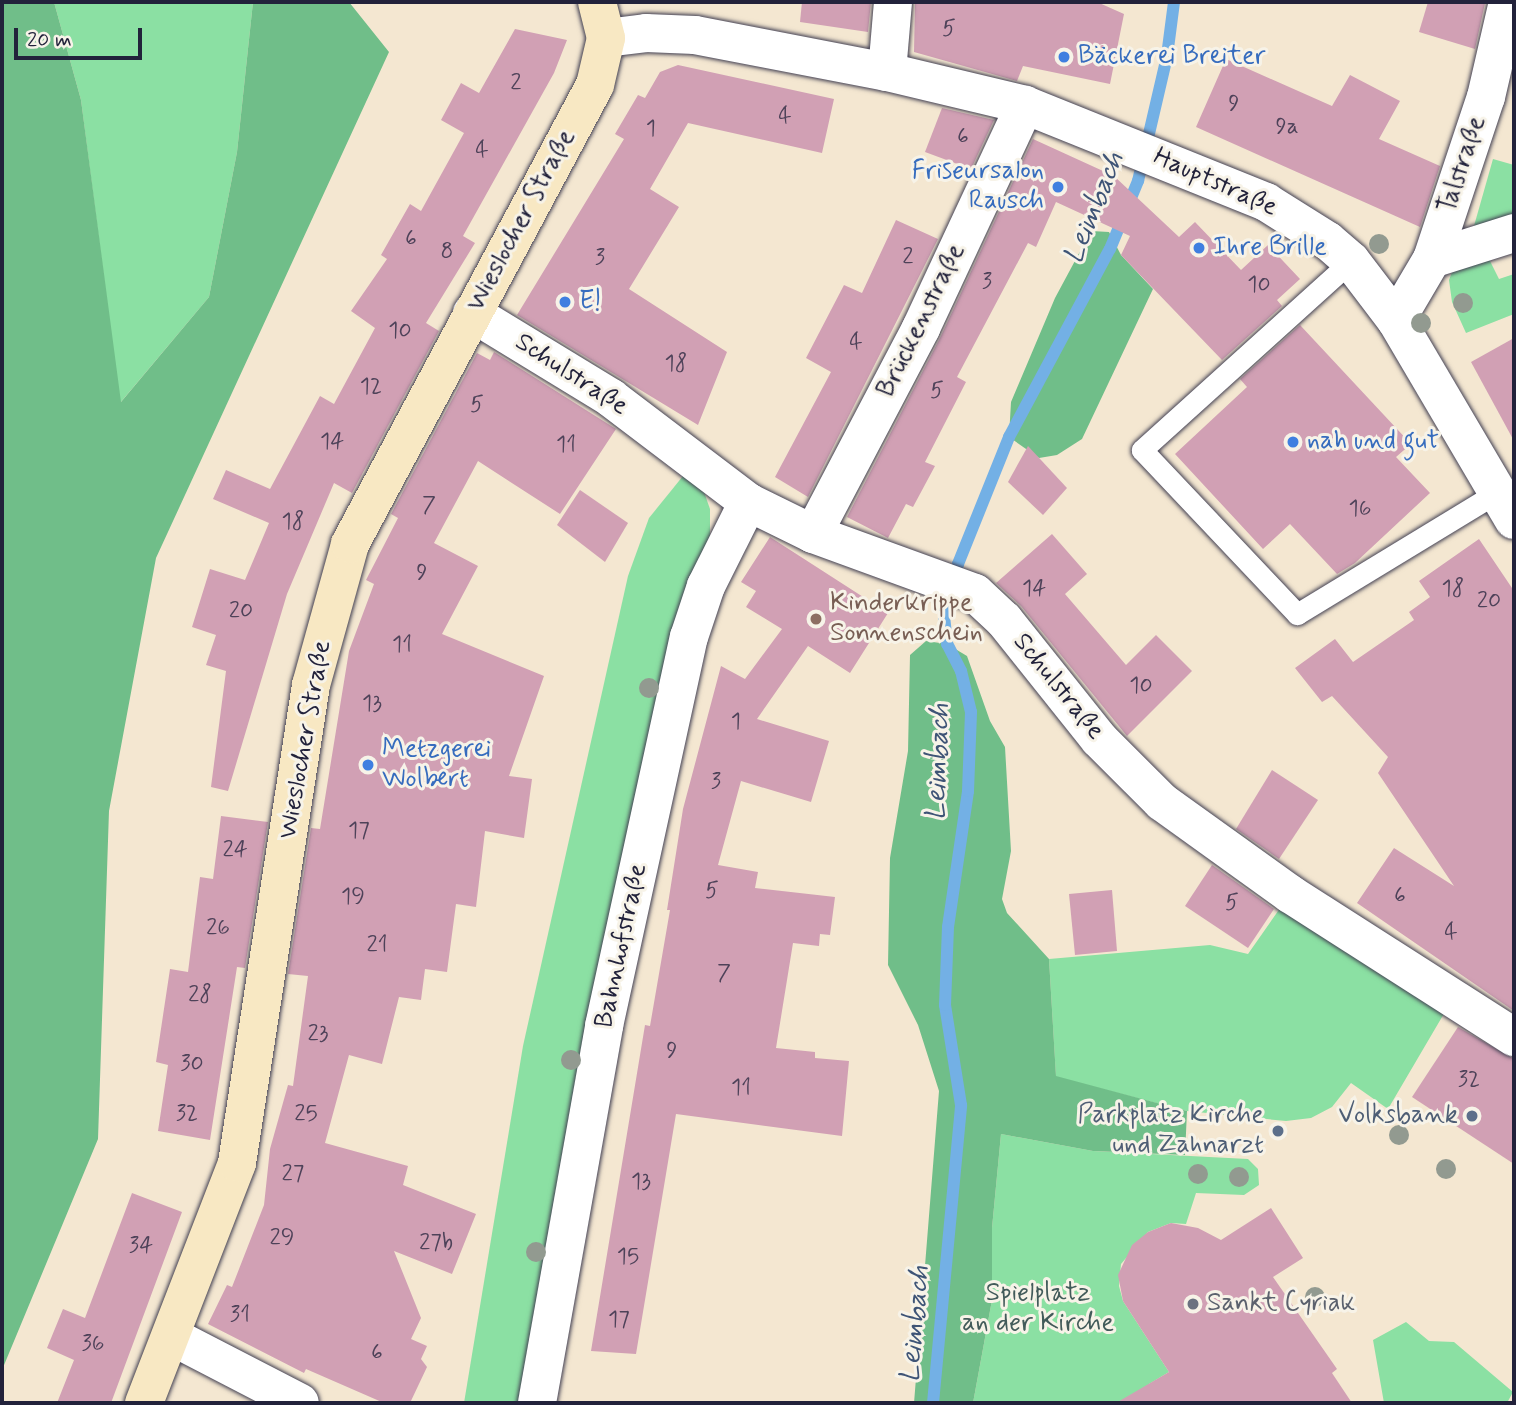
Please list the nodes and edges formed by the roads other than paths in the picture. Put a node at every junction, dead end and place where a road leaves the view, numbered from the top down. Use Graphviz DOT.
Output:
graph roads {
  1 [pos="597,2"];
  2 [pos="893,2"];
  3 [pos="1508,2"];
  4 [pos="606,38"];
  5 [pos="887,72"];
  6 [pos="1025,105"];
  7 [pos="1514,233"];
  8 [pos="1433,259"];
  9 [pos="1351,261"];
  10 [pos="472,313"];
  11 [pos="1396,320"];
  12 [pos="748,502"];
  13 [pos="1506,506"];
  14 [pos="813,534"];
  15 [pos="1514,1037"];
  16 [pos="171,1336"];
  17 [pos="144,1403"];
  18 [pos="299,1403"];
  19 [pos="537,1403"];
  1 -- 4 [label="main road"];
  2 -- 5 [label="street"];
  3 -- 8 [label="street, Talstraße"];
  4 -- 5 [label="street, Hauptstraße"];
  4 -- 10 [label="main road, Wieslocher Straße"];
  5 -- 6 [label="street, Hauptstraße"];
  6 -- 9 [label="street, Hauptstraße"];
  6 -- 14 [label="street, Brückenstraße"];
  7 -- 8 [label="street"];
  8 -- 11 [label="street, Talstraße"];
  9 -- 11 [label="street, Hauptstraße"];
  9 -- 13 [label="lane"];
  10 -- 12 [label="street, Schulstraße"];
  10 -- 16 [label="main road, Wieslocher Straße"];
  11 -- 13 [label="street, Hauptstraße"];
  12 -- 14 [label="street, Schulstraße"];
  12 -- 19 [label="street, Bahnhofstraße"];
  14 -- 15 [label="street, Schulstraße"];
  16 -- 17 [label="main road, Wieslocher Straße"];
  16 -- 18 [label="street"];
}
